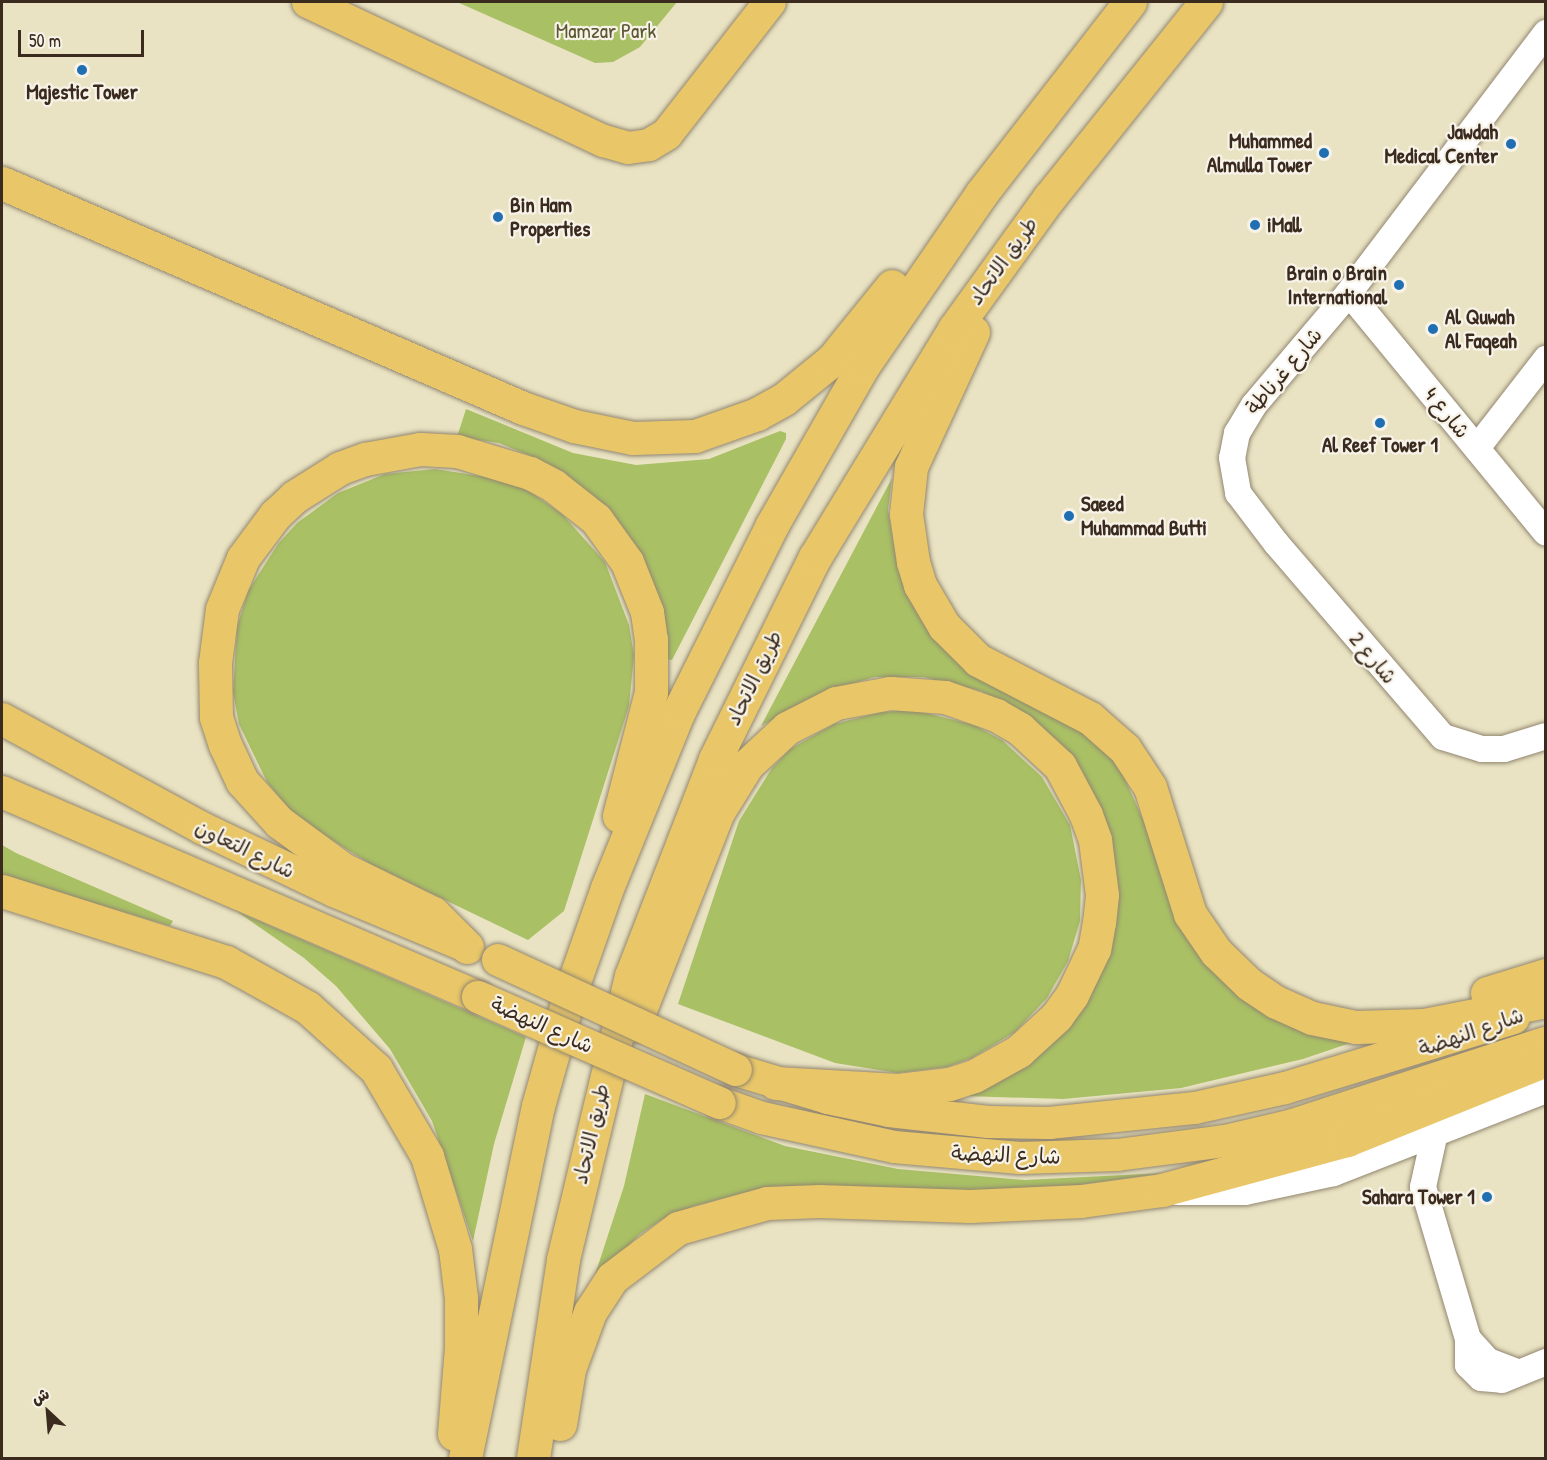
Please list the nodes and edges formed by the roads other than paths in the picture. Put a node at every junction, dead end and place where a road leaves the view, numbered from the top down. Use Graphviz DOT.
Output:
graph roads {
  1 [pos="308,2"];
  2 [pos="770,2"];
  3 [pos="1130,2"];
  4 [pos="1206,2"];
  5 [pos="1545,33"];
  6 [pos="2,183"];
  7 [pos="981,194"];
  8 [pos="1015,245"];
  9 [pos="1349,293"];
  10 [pos="1545,359"];
  11 [pos="1477,448"];
  12 [pos="1238,493"];
  13 [pos="1545,533"];
  14 [pos="2,719"];
  15 [pos="1545,736"];
  16 [pos="2,792"];
  17 [pos="607,888"];
  18 [pos="2,891"];
  19 [pos="467,946"];
  20 [pos="498,960"];
  21 [pos="1545,975"];
  22 [pos="1250,984"];
  23 [pos="478,997"];
  24 [pos="1545,1001"];
  25 [pos="1545,1007"];
  26 [pos="1545,1043"];
  27 [pos="1545,1060"];
  28 [pos="775,1083"];
  29 [pos="1545,1090"];
  30 [pos="598,1103"];
  31 [pos="1434,1137"];
  32 [pos="1381,1158"];
  33 [pos="1423,1187"];
  34 [pos="1162,1190"];
  35 [pos="1545,1362"];
  36 [pos="455,1458"];
  37 [pos="465,1458"];
  38 [pos="533,1458"];
  39 [pos="555,1458"];
  1 -- 2 [label="main road"];
  3 -- 7 [label="highway"];
  4 -- 8 [label="highway, طريق الاتحاد"];
  5 -- 9 [label="street, شارع غرناطة"];
  6 -- 7 [label="highway"];
  7 -- 17 [label="highway"];
  8 -- 22 [label="highway"];
  8 -- 30 [label="highway, طريق الاتحاد"];
  9 -- 11 [label="street, شارع 4"];
  9 -- 12 [label="street, شارع غرناطة"];
  10 -- 11 [label="street"];
  11 -- 13 [label="street, شارع 4"];
  12 -- 15 [label="street, شارع 2"];
  14 -- 19 [label="main road, شارع التعاون"];
  16 -- 23 [label="main road, شارع التعاون"];
  17 -- 19 [label="highway"];
  17 -- 37 [label="highway"];
  18 -- 36 [label="highway"];
  19 -- 20 [label="main road, شارع التعاون"];
  20 -- 28 [label="main road, شارع النهضة, bridge"];
  21 -- 22 [label="highway"];
  22 -- 24 [label="highway"];
  23 -- 26 [label="main road, شارع النهضة, bridge"];
  25 -- 28 [label="main road, شارع النهضة"];
  27 -- 34 [label="highway"];
  28 -- 30 [label="highway"];
  29 -- 31 [label="street"];
  30 -- 38 [label="highway, طريق الاتحاد"];
  31 -- 32 [label="street"];
  31 -- 33 [label="street"];
  32 -- 33 [label="street"];
  32 -- 34 [label="street"];
  33 -- 35 [label="street"];
  34 -- 39 [label="highway"];
}
